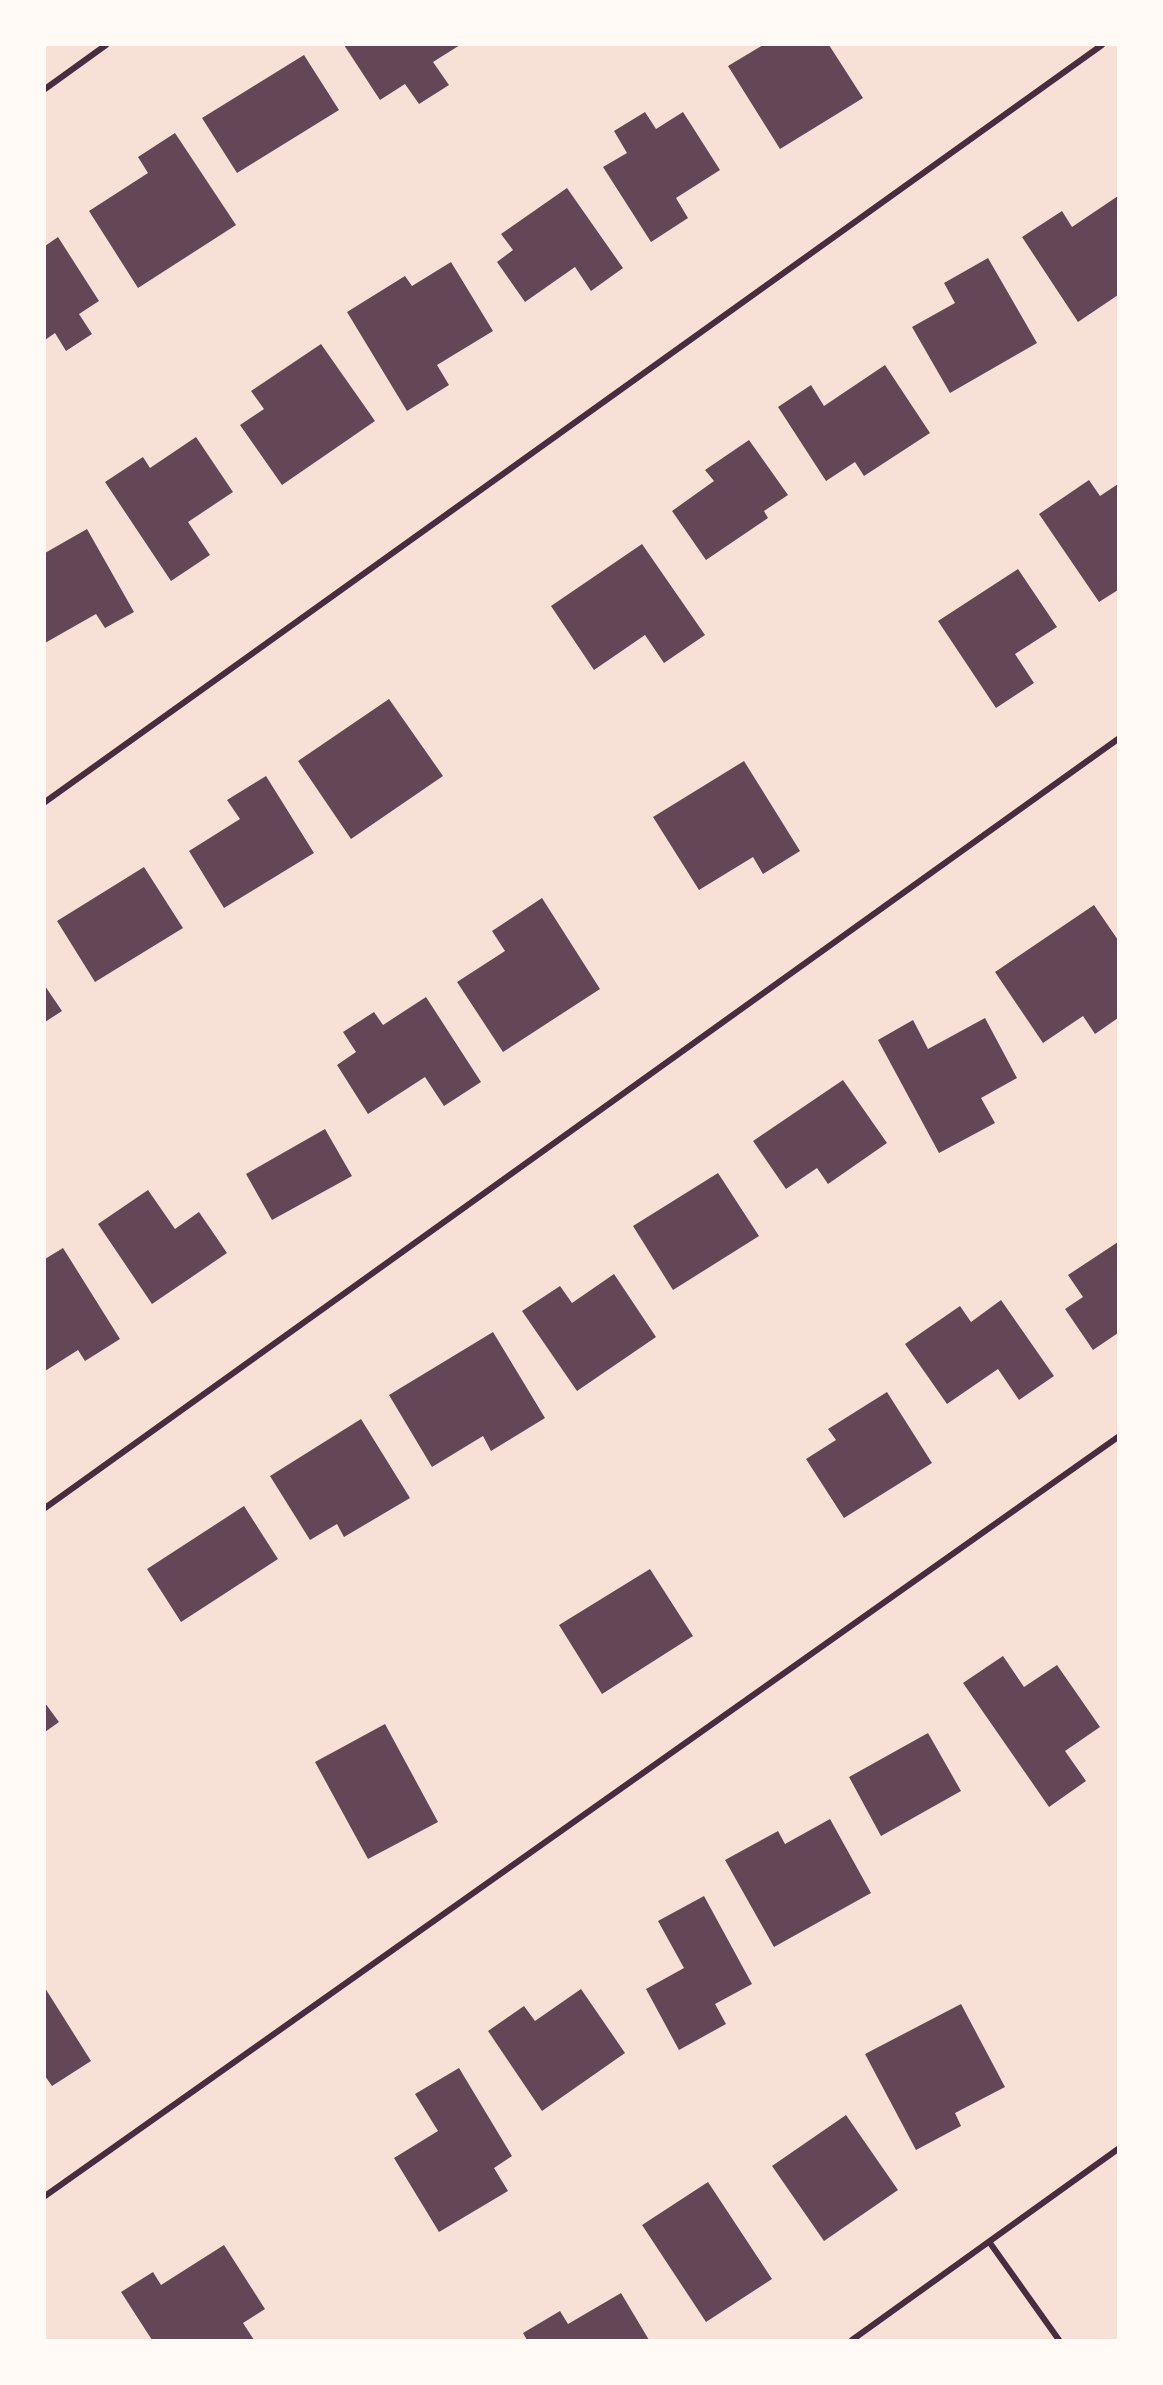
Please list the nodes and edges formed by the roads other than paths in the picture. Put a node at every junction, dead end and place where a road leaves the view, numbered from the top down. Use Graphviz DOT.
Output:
graph roads {
  1 [pos="106,45"];
  2 [pos="1102,45"];
  3 [pos="45,89"];
  4 [pos="1118,739"];
  5 [pos="45,802"];
  6 [pos="1118,1437"];
  7 [pos="45,1508"];
  8 [pos="1118,2150"];
  9 [pos="45,2196"];
  10 [pos="990,2242"];
  11 [pos="852,2340"];
  12 [pos="1059,2340"];
  1 -- 3 [label="street"];
  2 -- 5 [label="street"];
  4 -- 7 [label="street"];
  6 -- 9 [label="street"];
  8 -- 10 [label="street"];
  10 -- 11 [label="street"];
  10 -- 12 [label="street"];
}
